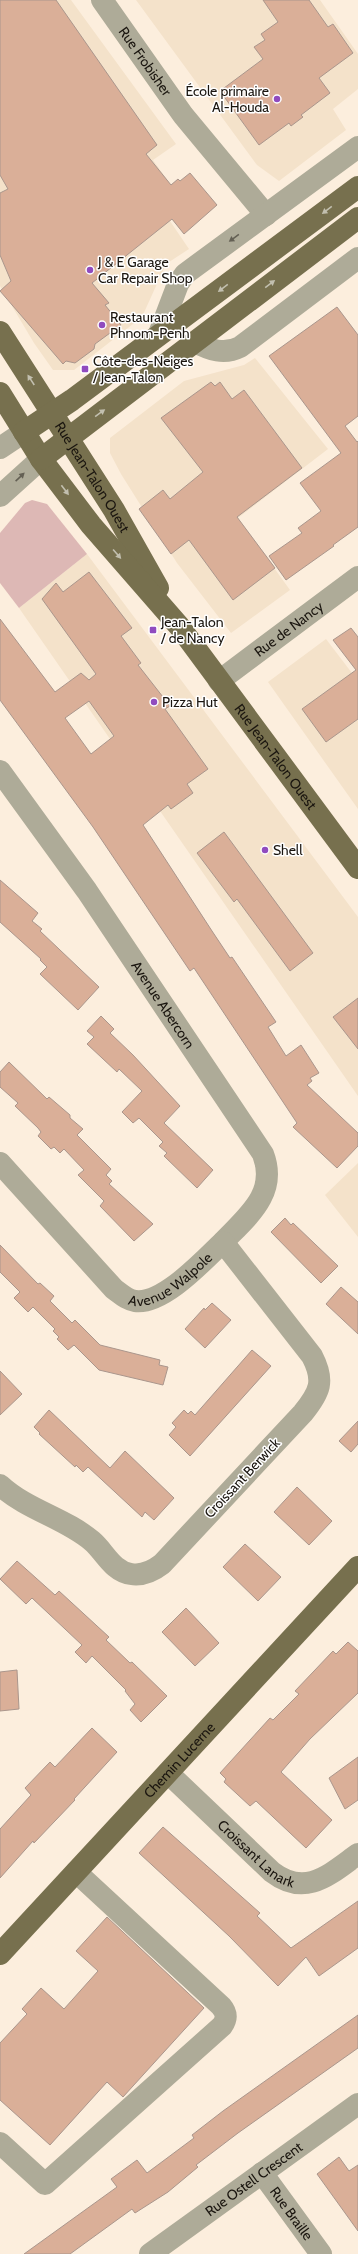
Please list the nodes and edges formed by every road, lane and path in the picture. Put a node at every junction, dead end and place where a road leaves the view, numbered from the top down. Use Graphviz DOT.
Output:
graph roads {
  1 [pos="102,0"];
  2 [pos="358,147"];
  3 [pos="358,187"];
  4 [pos="266,214"];
  5 [pos="358,218"];
  6 [pos="358,258"];
  7 [pos="0,332"];
  8 [pos="159,334"];
  9 [pos="195,342"];
  10 [pos="0,393"];
  11 [pos="52,412"];
  12 [pos="24,432"];
  13 [pos="69,437"];
  14 [pos="0,448"];
  15 [pos="41,459"];
  16 [pos="0,496"];
  17 [pos="358,577"];
  18 [pos="179,626"];
  19 [pos="219,681"];
  20 [pos="0,771"];
  21 [pos="358,868"];
  22 [pos="0,1163"];
  23 [pos="223,1242"];
  24 [pos="312,1356"];
  25 [pos="0,1485"];
  26 [pos="358,1567"];
  27 [pos="168,1773"];
  28 [pos="358,1854"];
  29 [pos="76,1872"];
  30 [pos="0,1954"];
  31 [pos="358,2104"];
  32 [pos="0,2143"];
  33 [pos="262,2173"];
  34 [pos="150,2254"];
  35 [pos="321,2254"];
  1 -- 4 [label="street, Rue Frobisher"];
  2 -- 4 [label="street"];
  3 -- 8 [label="main road, one-way"];
  4 -- 8 [label="street, one-way"];
  9 -- 5 [label="main road, one-way"];
  6 -- 9 [label="street"];
  11 -- 7 [label="main road, Rue Jean-Talon Ouest, one-way"];
  8 -- 11 [label="main road"];
  13 -- 9 [label="main road, one-way"];
  10 -- 12 [label="main road, Rue Jean-Talon Ouest"];
  11 -- 12 [label="main road"];
  11 -- 13 [label="main road, Rue Jean-Talon Ouest"];
  12 -- 14 [label="street"];
  12 -- 15 [label="main road, Rue Jean-Talon Ouest"];
  13 -- 15 [label="main road"];
  13 -- 18 [label="main road, Rue Jean-Talon Ouest"];
  16 -- 15 [label="street, one-way"];
  15 -- 18 [label="main road, Rue Jean-Talon Ouest, one-way"];
  17 -- 19 [label="street, Rue de Nancy"];
  18 -- 19 [label="main road, Rue Jean-Talon Ouest"];
  19 -- 21 [label="main road, Rue Jean-Talon Ouest"];
  20 -- 23 [label="street, Avenue Abercorn"];
  22 -- 23 [label="street, Avenue Walpole"];
  23 -- 24 [label="street, Avenue Walpole"];
  24 -- 25 [label="street, Croissant Berwick"];
  26 -- 27 [label="main road, Chemin Lucerne"];
  27 -- 28 [label="street, Croissant Lanark"];
  27 -- 29 [label="main road, Chemin Lucerne"];
  29 -- 30 [label="main road, Chemin Lucerne"];
  29 -- 32 [label="street"];
  31 -- 33 [label="street, Rue Ostell Crescent"];
  33 -- 34 [label="street, Rue Ostell Crescent"];
  33 -- 35 [label="street, Rue Braille"];
}
